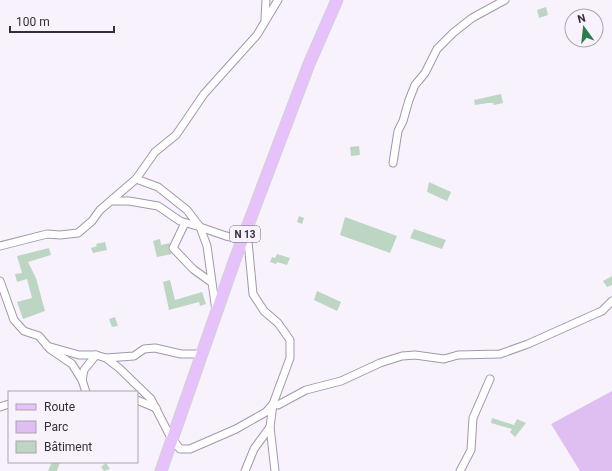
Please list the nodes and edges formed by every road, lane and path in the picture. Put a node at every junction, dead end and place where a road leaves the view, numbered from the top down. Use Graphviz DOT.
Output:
graph roads {
  1 [pos="266,0"];
  2 [pos="278,0"];
  3 [pos="337,0"];
  4 [pos="505,0"];
  5 [pos="263,27"];
  6 [pos="393,164"];
  7 [pos="136,179"];
  8 [pos="112,201"];
  9 [pos="185,223"];
  10 [pos="200,227"];
  11 [pos="247,228"];
  12 [pos="243,240"];
  13 [pos="0,246"];
  14 [pos="0,281"];
  15 [pos="211,282"];
  16 [pos="612,301"];
  17 [pos="216,313"];
  18 [pos="47,346"];
  19 [pos="202,354"];
  20 [pos="96,355"];
  21 [pos="106,358"];
  22 [pos="490,379"];
  23 [pos="82,380"];
  24 [pos="86,391"];
  25 [pos="138,400"];
  26 [pos="273,404"];
  27 [pos="156,408"];
  28 [pos="270,427"];
  29 [pos="172,438"];
  30 [pos="161,471"];
  31 [pos="245,471"];
  32 [pos="275,471"];
  33 [pos="460,471"];
  1 -- 5 [label="street"];
  2 -- 5 [label="street"];
  3 -- 11 [label="main road, N 13"];
  4 -- 6 [label="street"];
  5 -- 7 [label="street"];
  7 -- 8 [label="street"];
  7 -- 10 [label="street"];
  8 -- 9 [label="street"];
  8 -- 13 [label="street"];
  9 -- 10 [label="street"];
  9 -- 15 [label="street"];
  10 -- 12 [label="street"];
  10 -- 15 [label="street"];
  11 -- 12 [label="main road, N 13"];
  11 -- 26 [label="street"];
  12 -- 17 [label="main road, N 13"];
  14 -- 18 [label="street"];
  15 -- 17 [label="street"];
  16 -- 26 [label="street"];
  17 -- 19 [label="main road, N 13"];
  18 -- 20 [label="street"];
  18 -- 23 [label="street"];
  19 -- 21 [label="street"];
  19 -- 29 [label="main road, N 13"];
  20 -- 21 [label="street"];
  20 -- 23 [label="street"];
  21 -- 27 [label="street"];
  22 -- 33 [label="street"];
  23 -- 24 [label="street"];
  25 -- 27 [label="street"];
  26 -- 28 [label="street"];
  26 -- 29 [label="street"];
  27 -- 29 [label="street"];
  28 -- 31 [label="street"];
  28 -- 32 [label="street"];
  29 -- 30 [label="main road, N 13"];
}
